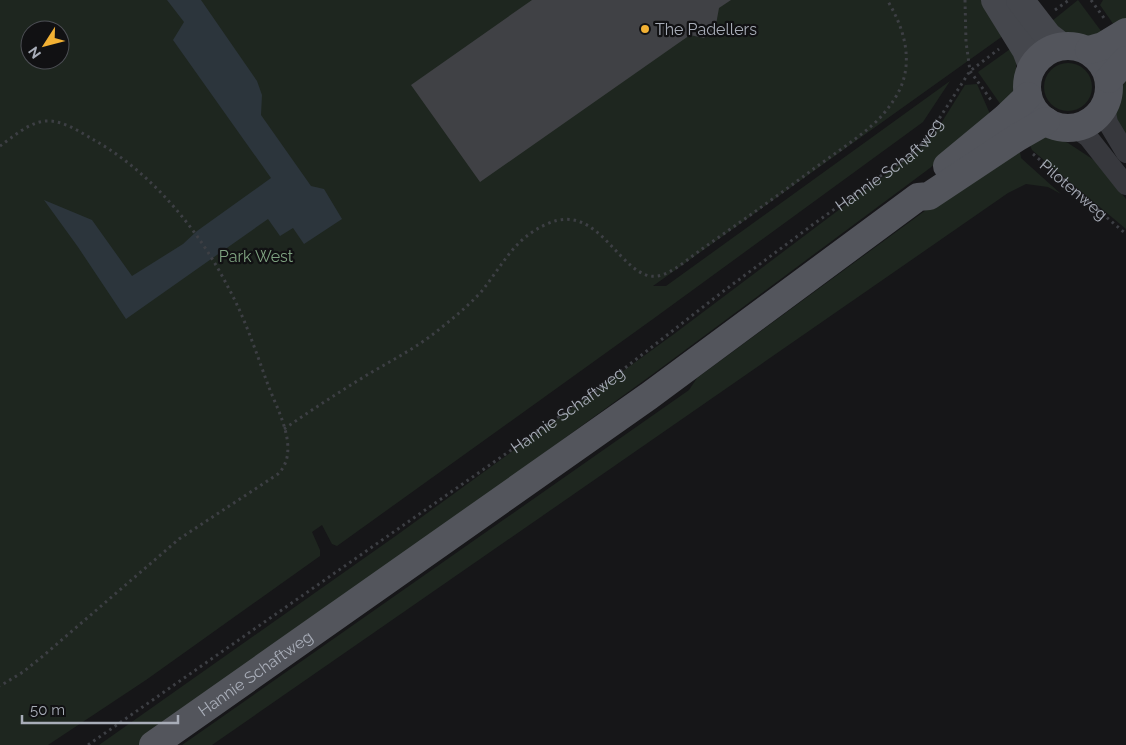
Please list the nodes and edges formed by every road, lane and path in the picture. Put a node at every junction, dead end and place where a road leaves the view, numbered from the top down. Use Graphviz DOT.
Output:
graph roads {
  1 [pos="887,0"];
  2 [pos="965,0"];
  3 [pos="995,0"];
  4 [pos="1020,0"];
  5 [pos="1126,32"];
  6 [pos="1004,46"];
  7 [pos="1061,46"];
  8 [pos="1089,50"];
  9 [pos="1032,66"];
  10 [pos="1118,70"];
  11 [pos="970,71"];
  12 [pos="1028,96"];
  13 [pos="995,105"];
  14 [pos="1105,106"];
  15 [pos="1046,122"];
  16 [pos="1074,128"];
  17 [pos="0,146"];
  18 [pos="1030,151"];
  19 [pos="1126,153"];
  20 [pos="1126,185"];
  21 [pos="918,197"];
  22 [pos="1126,234"];
  23 [pos="284,429"];
  24 [pos="0,686"];
  25 [pos="88,745"];
  26 [pos="152,745"];
  1 -- 23 [label="path"];
  2 -- 11 [label="path"];
  3 -- 9 [label="street"];
  4 -- 7 [label="street"];
  5 -- 8 [label="main road"];
  6 -- 11 [label="path, Hannie Schaftweg"];
  7 -- 8 [label="main road"];
  7 -- 9 [label="main road"];
  8 -- 10 [label="main road"];
  9 -- 12 [label="main road"];
  10 -- 14 [label="main road"];
  11 -- 13 [label="path"];
  11 -- 25 [label="path, Hannie Schaftweg"];
  12 -- 15 [label="main road"];
  12 -- 21 [label="main road, Hannie Schaftweg"];
  14 -- 16 [label="main road"];
  14 -- 19 [label="street"];
  15 -- 16 [label="main road"];
  15 -- 21 [label="main road, Hannie Schaftweg"];
  16 -- 20 [label="street"];
  17 -- 23 [label="path"];
  18 -- 22 [label="path, Pilotenweg"];
  21 -- 26 [label="main road, Hannie Schaftweg"];
  23 -- 24 [label="path"];
}
